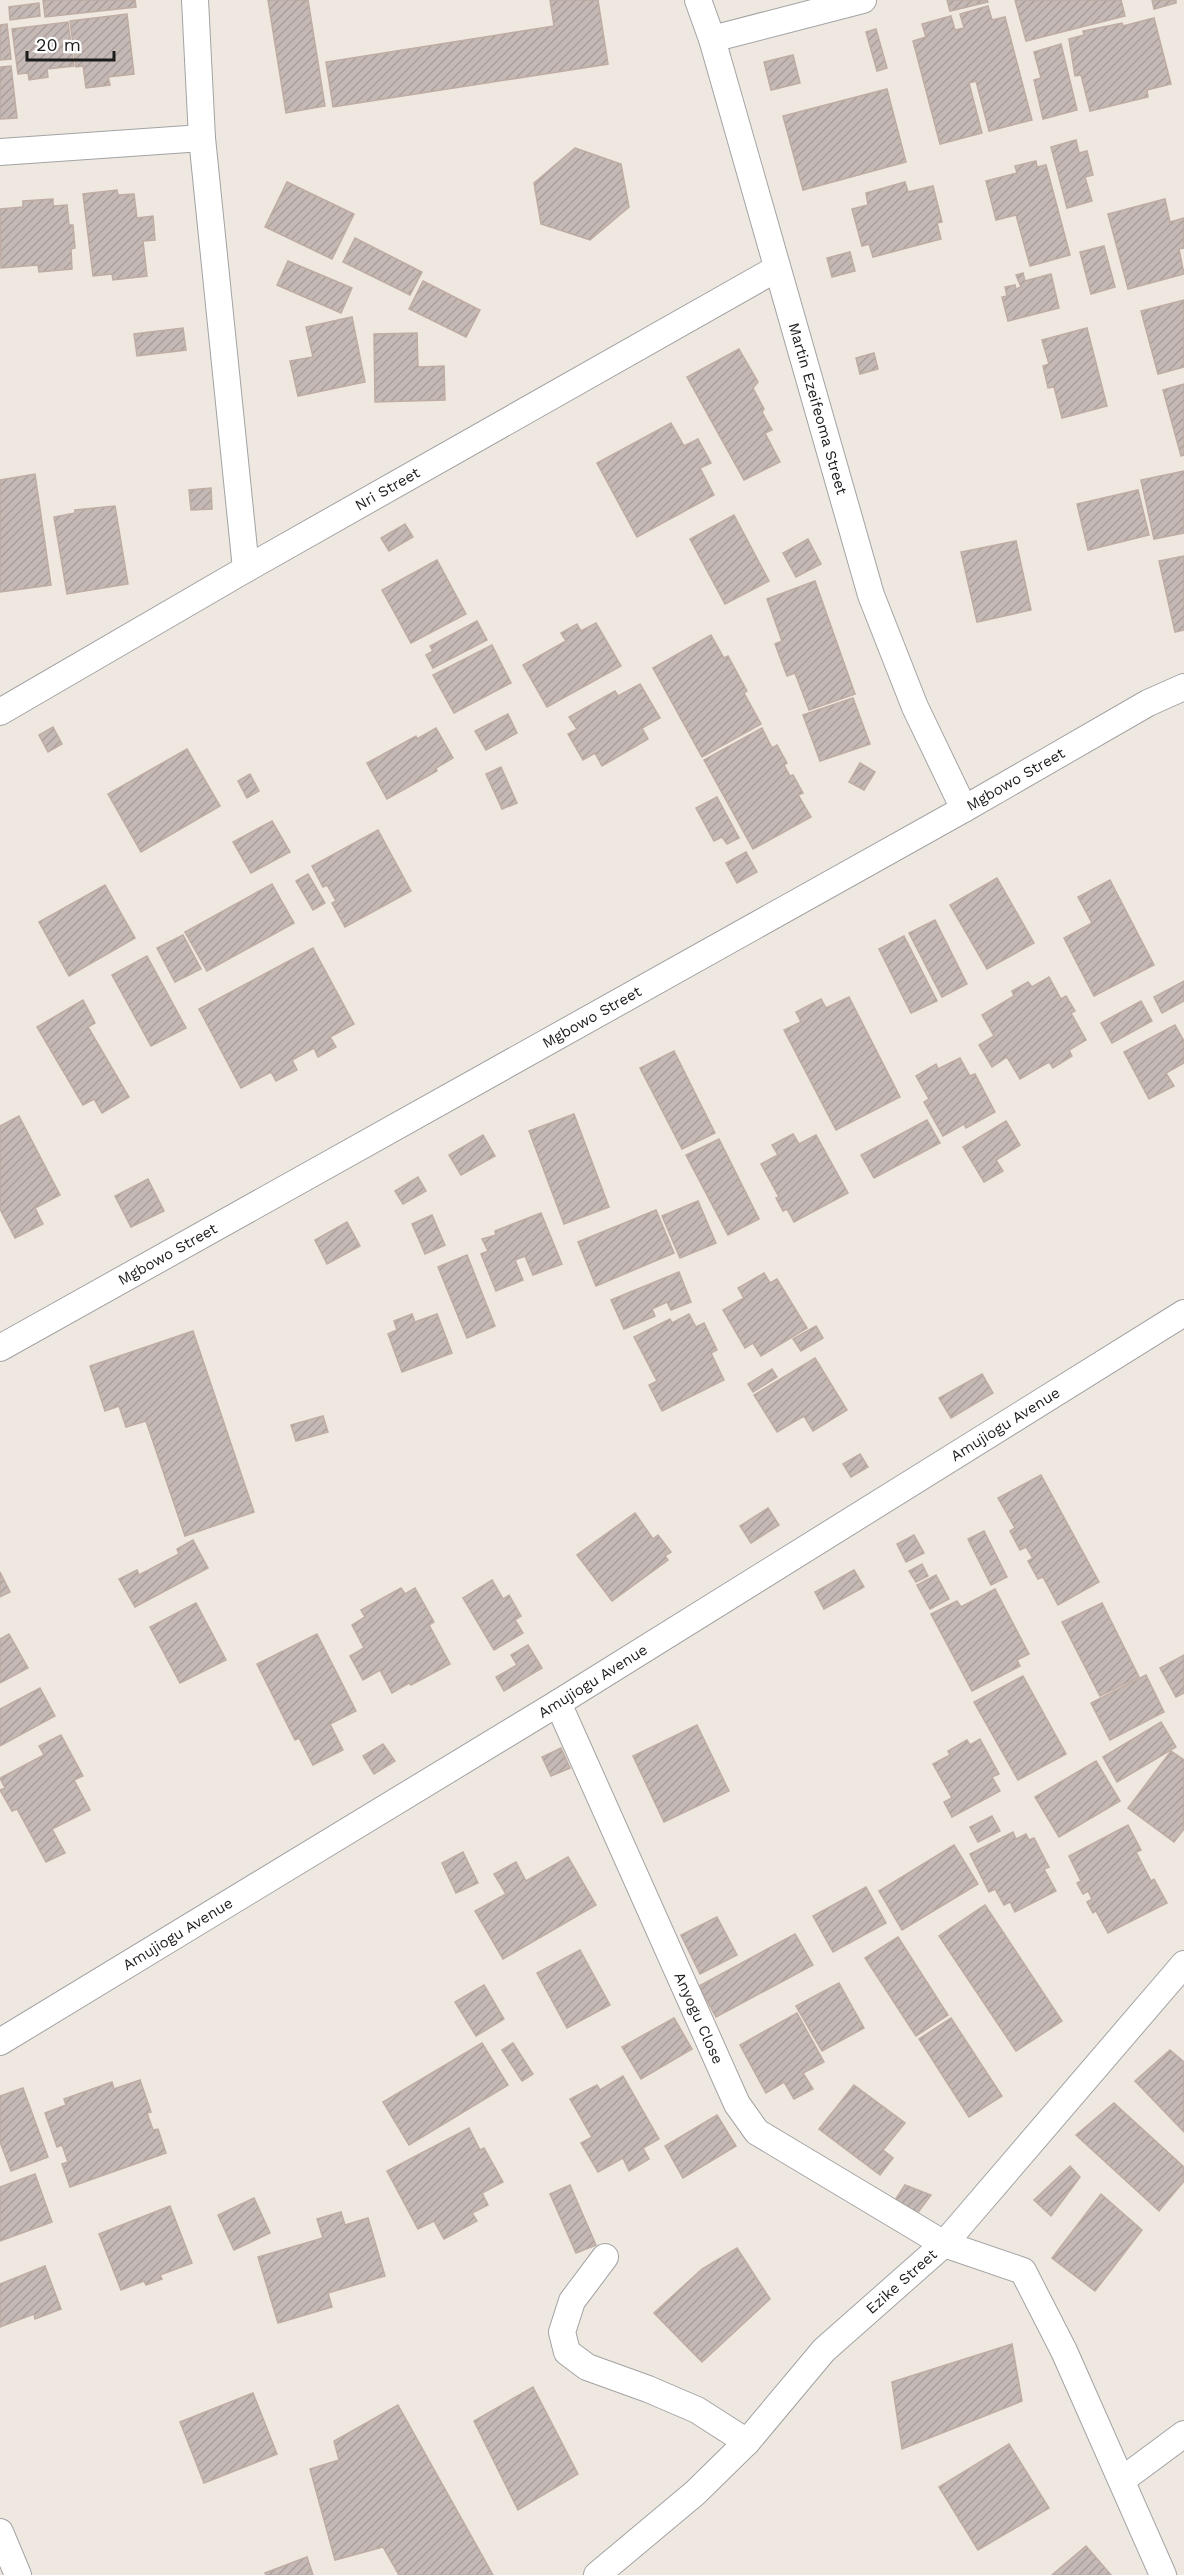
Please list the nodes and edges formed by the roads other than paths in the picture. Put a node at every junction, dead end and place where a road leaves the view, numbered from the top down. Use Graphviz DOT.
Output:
graph roads {
  1 [pos="195,0"];
  2 [pos="698,0"];
  3 [pos="863,0"];
  4 [pos="712,39"];
  5 [pos="202,138"];
  6 [pos="0,152"];
  7 [pos="776,269"];
  8 [pos="246,569"];
  9 [pos="1184,687"];
  10 [pos="0,712"];
  11 [pos="964,809"];
  12 [pos="1184,1313"];
  13 [pos="0,1348"];
  14 [pos="558,1703"];
  15 [pos="1184,1964"];
  16 [pos="0,2042"];
  17 [pos="944,2244"];
  18 [pos="605,2257"];
  19 [pos="1184,2434"];
  20 [pos="747,2442"];
  21 [pos="1122,2480"];
  22 [pos="0,2532"];
  23 [pos="18,2575"];
  24 [pos="597,2575"];
  25 [pos="1163,2575"];
  1 -- 5 [label="street"];
  2 -- 4 [label="street, Martin Ezeifeoma Street"];
  3 -- 4 [label="street"];
  4 -- 7 [label="street, Martin Ezeifeoma Street"];
  5 -- 6 [label="street"];
  5 -- 8 [label="street"];
  7 -- 8 [label="street, Nri Street"];
  7 -- 11 [label="street, Martin Ezeifeoma Street"];
  8 -- 10 [label="street, Nri Street"];
  9 -- 11 [label="street, Mgbowo Street"];
  11 -- 13 [label="street, Mgbowo Street"];
  12 -- 14 [label="street, Amujiogu Avenue"];
  14 -- 16 [label="street, Amujiogu Avenue"];
  14 -- 17 [label="street, Anyogu Close"];
  15 -- 17 [label="street, Ezike Street"];
  17 -- 20 [label="street, Ezike Street"];
  17 -- 21 [label="street, Anyogu Close"];
  18 -- 20 [label="street"];
  19 -- 21 [label="street"];
  20 -- 24 [label="street, Ezike Street"];
  21 -- 25 [label="street, Anyogu Close"];
  22 -- 23 [label="street"];
}
